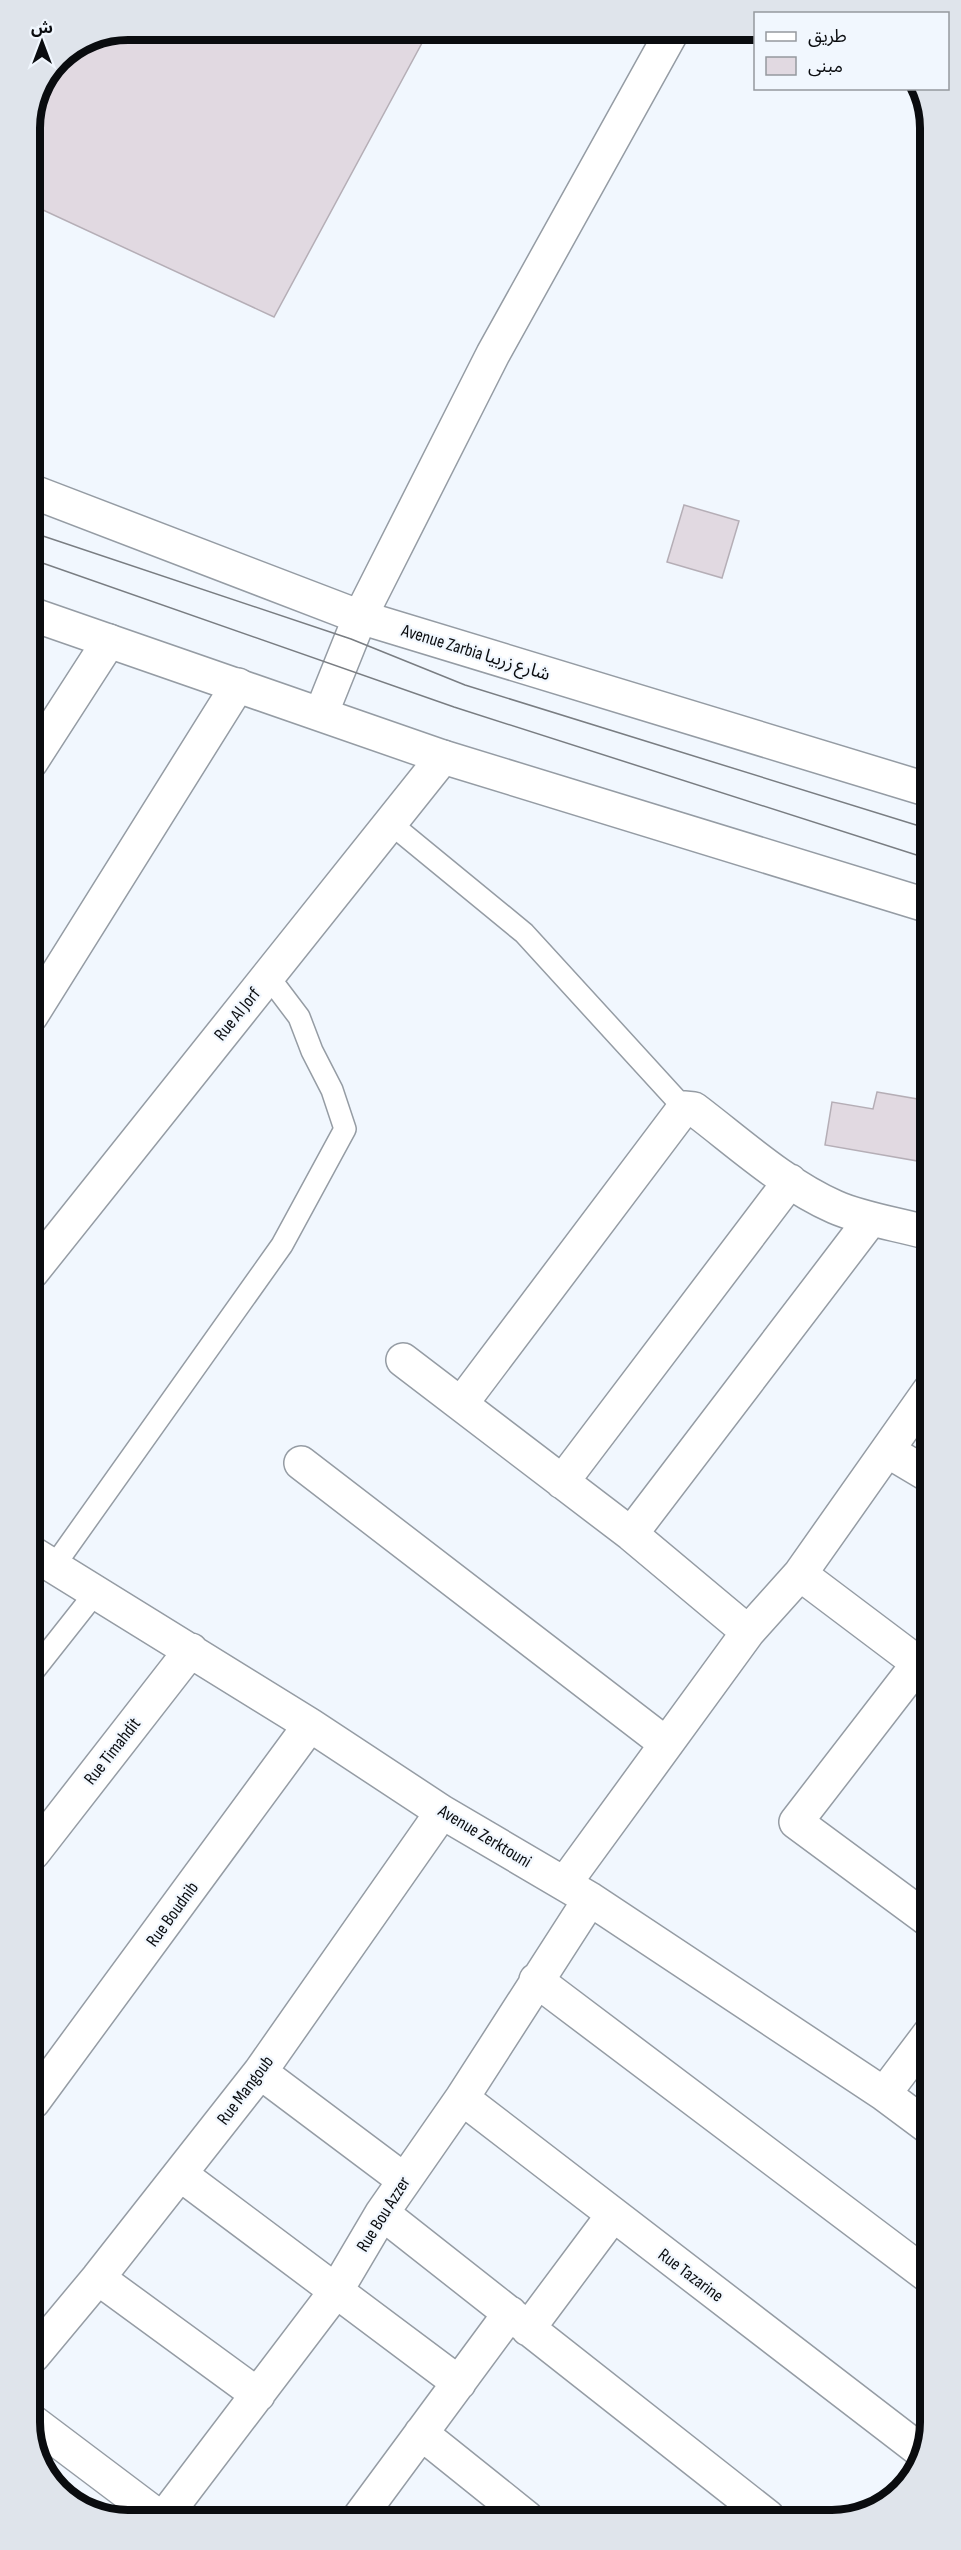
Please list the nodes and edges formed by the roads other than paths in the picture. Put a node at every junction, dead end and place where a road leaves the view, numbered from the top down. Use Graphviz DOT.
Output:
graph roads {
  1 [pos="667,41"];
  2 [pos="41,495"];
  3 [pos="41,617"];
  4 [pos="360,617"];
  5 [pos="108,640"];
  6 [pos="238,685"];
  7 [pos="321,714"];
  8 [pos="41,747"];
  9 [pos="443,757"];
  10 [pos="920,788"];
  11 [pos="390,823"];
  12 [pos="920,903"];
  13 [pos="268,976"];
  14 [pos="41,1002"];
  15 [pos="684,1108"];
  16 [pos="790,1181"];
  17 [pos="871,1219"];
  18 [pos="920,1231"];
  19 [pos="41,1261"];
  20 [pos="404,1360"];
  21 [pos="461,1404"];
  22 [pos="920,1404"];
  23 [pos="888,1451"];
  24 [pos="301,1462"];
  25 [pos="920,1470"];
  26 [pos="562,1482"];
  27 [pos="631,1534"];
  28 [pos="43,1560"];
  29 [pos="800,1574"];
  30 [pos="96,1592"];
  31 [pos="748,1632"];
  32 [pos="191,1650"];
  33 [pos="40,1662"];
  34 [pos="920,1665"];
  35 [pos="920,1673"];
  36 [pos="310,1725"];
  37 [pos="665,1743"];
  38 [pos="442,1812"];
  39 [pos="40,1843"];
  40 [pos="578,1891"];
  41 [pos="920,1915"];
  42 [pos="536,1980"];
  43 [pos="920,2046"];
  44 [pos="260,2072"];
  45 [pos="40,2093"];
  46 [pos="884,2094"];
  47 [pos="462,2098"];
  48 [pos="920,2122"];
  49 [pos="180,2174"];
  50 [pos="404,2180"];
  51 [pos="382,2213"];
  52 [pos="613,2215"];
  53 [pos="920,2270"];
  54 [pos="98,2278"];
  55 [pos="336,2291"];
  56 [pos="519,2321"];
  57 [pos="40,2348"];
  58 [pos="459,2383"];
  59 [pos="258,2395"];
  60 [pos="41,2428"];
  61 [pos="421,2433"];
  62 [pos="917,2448"];
  63 [pos="149,2509"];
  64 [pos="170,2509"];
  65 [pos="364,2509"];
  66 [pos="516,2510"];
  67 [pos="759,2510"];
  1 -- 4 [label="street"];
  2 -- 4 [label="street, Avenue Zarbia شارع زربيا"];
  3 -- 5 [label="street"];
  4 -- 7 [label="street"];
  4 -- 10 [label="street, Avenue Zarbia شارع زربيا"];
  5 -- 6 [label="street"];
  5 -- 8 [label="street"];
  6 -- 7 [label="street"];
  6 -- 14 [label="street"];
  7 -- 9 [label="street"];
  9 -- 11 [label="street, Rue Al Jorf"];
  9 -- 12 [label="street"];
  11 -- 13 [label="street, Rue Al Jorf"];
  11 -- 15 [label="lane"];
  13 -- 19 [label="street, Rue Al Jorf"];
  13 -- 28 [label="lane"];
  15 -- 16 [label="street"];
  15 -- 21 [label="street"];
  16 -- 17 [label="street"];
  16 -- 26 [label="street"];
  17 -- 18 [label="street"];
  17 -- 27 [label="street"];
  20 -- 21 [label="street"];
  21 -- 26 [label="street"];
  22 -- 23 [label="street, Rue Bou Azzer"];
  23 -- 25 [label="street"];
  23 -- 29 [label="street, Rue Bou Azzer"];
  24 -- 37 [label="street"];
  26 -- 27 [label="street"];
  27 -- 31 [label="street"];
  28 -- 30 [label="street, Avenue Zerktouni"];
  29 -- 31 [label="street, Rue Bou Azzer"];
  29 -- 34 [label="street"];
  30 -- 32 [label="street, Avenue Zerktouni"];
  30 -- 33 [label="lane"];
  31 -- 37 [label="street, Rue Bou Azzer"];
  32 -- 36 [label="street, Avenue Zerktouni"];
  32 -- 39 [label="street, Rue Timahdit"];
  35 -- 41 [label="street"];
  36 -- 38 [label="street, Avenue Zerktouni"];
  36 -- 45 [label="street, Rue Boudnib"];
  37 -- 40 [label="street, Rue Bou Azzer"];
  38 -- 40 [label="street, Avenue Zerktouni"];
  38 -- 44 [label="street, Rue Mangoub"];
  40 -- 42 [label="street, Rue Bou Azzer"];
  40 -- 46 [label="street, Avenue Zerktouni"];
  42 -- 47 [label="street, Rue Bou Azzer"];
  42 -- 53 [label="street"];
  43 -- 46 [label="street"];
  44 -- 49 [label="street, Rue Mangoub"];
  44 -- 50 [label="street"];
  46 -- 48 [label="street, Avenue Zerktouni"];
  47 -- 50 [label="street, Rue Bou Azzer"];
  47 -- 52 [label="street, Rue Tazarine"];
  49 -- 54 [label="street, Rue Mangoub"];
  49 -- 55 [label="street"];
  50 -- 51 [label="street, Rue Bou Azzer"];
  51 -- 55 [label="street, Rue Bou Azzer"];
  51 -- 56 [label="street"];
  52 -- 56 [label="street"];
  52 -- 62 [label="street, Rue Tazarine"];
  54 -- 57 [label="street, Rue Mangoub"];
  54 -- 59 [label="street"];
  55 -- 58 [label="street"];
  55 -- 59 [label="street, Rue Bou Azzer"];
  56 -- 58 [label="street"];
  56 -- 67 [label="street"];
  58 -- 61 [label="street"];
  59 -- 64 [label="street, Rue Bou Azzer"];
  60 -- 63 [label="street"];
  61 -- 65 [label="street"];
  61 -- 66 [label="street"];
}
